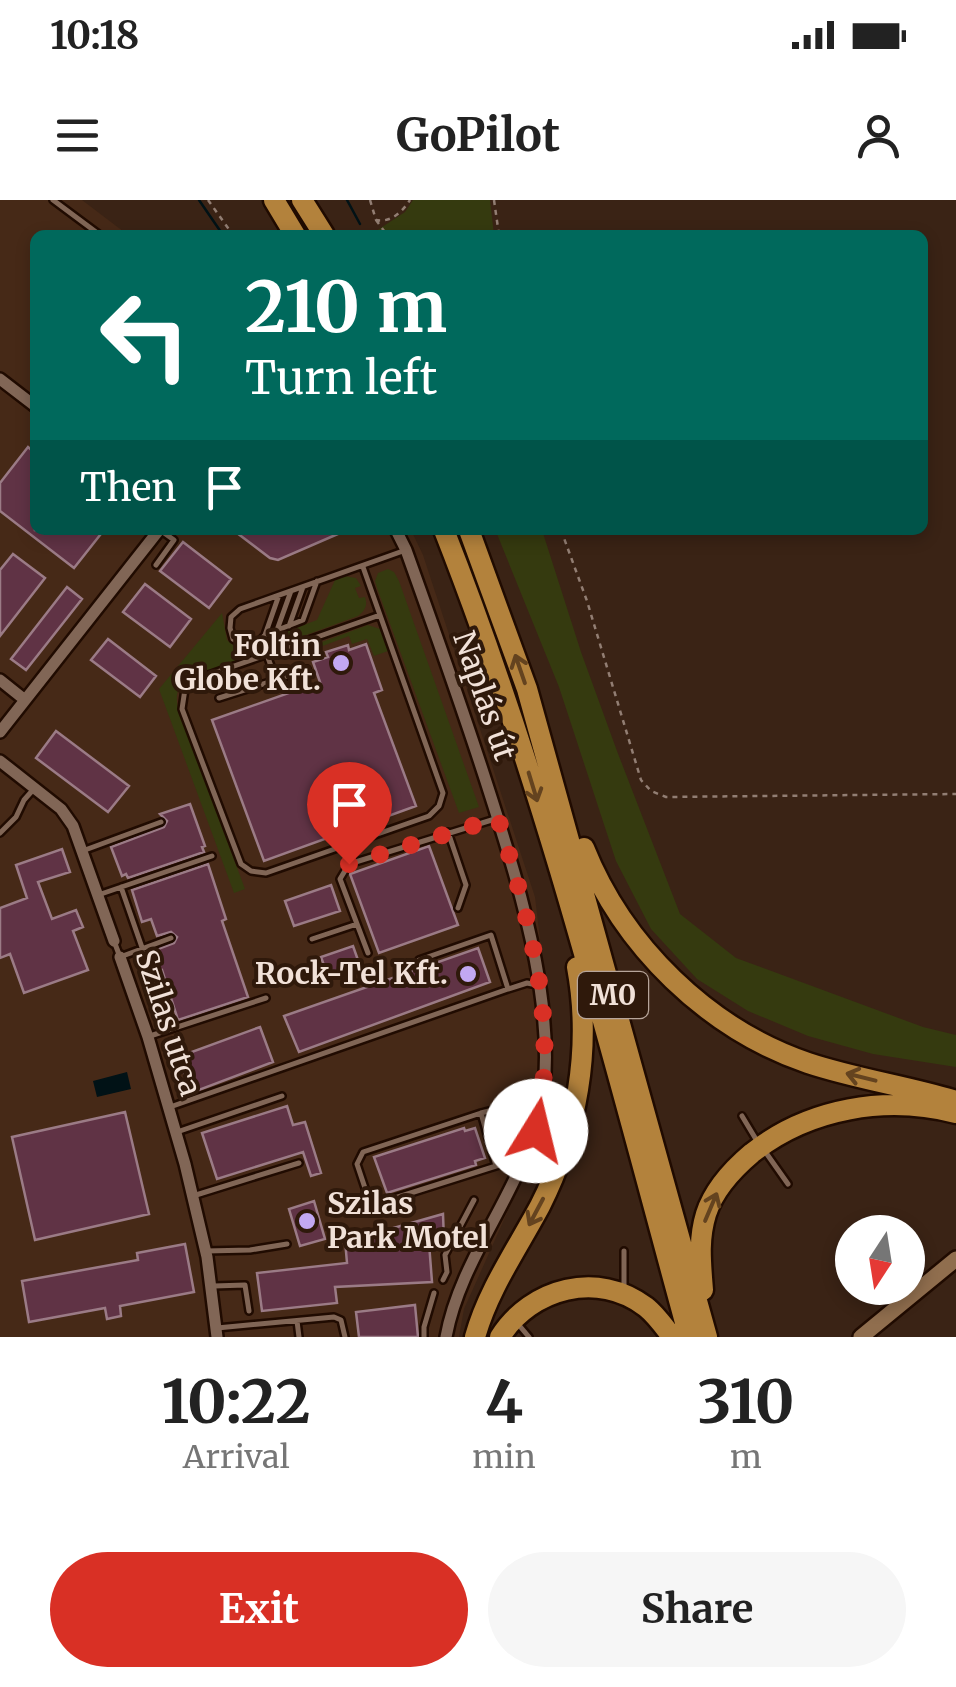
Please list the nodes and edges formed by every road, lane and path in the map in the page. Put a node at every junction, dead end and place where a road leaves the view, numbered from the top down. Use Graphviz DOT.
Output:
graph roads {
  1 [pos="52,200"];
  2 [pos="208,200"];
  3 [pos="274,200"];
  4 [pos="302,200"];
  5 [pos="372,200"];
  6 [pos="410,200"];
  7 [pos="494,200"];
  8 [pos="376,220"];
  9 [pos="93,230"];
  10 [pos="229,230"];
  11 [pos="293,230"];
  12 [pos="321,230"];
  13 [pos="383,230"];
  14 [pos="498,230"];
  15 [pos="0,380"];
  16 [pos="30,402"];
  17 [pos="156,535"];
  18 [pos="167,535"];
  19 [pos="398,535"];
  20 [pos="446,535"];
  21 [pos="472,535"];
  22 [pos="563,535"];
  23 [pos="406,550"];
  24 [pos="156,565"];
  25 [pos="363,566"];
  26 [pos="318,582"];
  27 [pos="303,587"];
  28 [pos="291,591"];
  29 [pos="279,595"];
  30 [pos="380,615"];
  31 [pos="288,626"];
  32 [pos="277,630"];
  33 [pos="265,635"];
  34 [pos="267,655"];
  35 [pos="307,669"];
  36 [pos="0,680"];
  37 [pos="276,680"];
  38 [pos="219,698"];
  39 [pos="26,700"];
  40 [pos="0,732"];
  41 [pos="0,761"];
  42 [pos="34,788"];
  43 [pos="956,794"];
  44 [pos="558,796"];
  45 [pos="498,818"];
  46 [pos="160,822"];
  47 [pos="0,832"];
  48 [pos="448,832"];
  49 [pos="82,850"];
  50 [pos="212,856"];
  51 [pos="122,887"];
  52 [pos="98,895"];
  53 [pos="570,906"];
  54 [pos="458,908"];
  55 [pos="357,924"];
  56 [pos="171,938"];
  57 [pos="312,939"];
  58 [pos="114,941"];
  59 [pos="143,948"];
  60 [pos="368,953"];
  61 [pos="120,957"];
  62 [pos="419,960"];
  63 [pos="540,986"];
  64 [pos="508,989"];
  65 [pos="266,998"];
  66 [pos="170,1028"];
  67 [pos="148,1037"];
  68 [pos="282,1096"];
  69 [pos="542,1097"];
  70 [pos="956,1100"];
  71 [pos="170,1107"];
  72 [pos="480,1113"];
  73 [pos="956,1113"];
  74 [pos="742,1116"];
  75 [pos="176,1132"];
  76 [pos="761,1146"];
  77 [pos="299,1163"];
  78 [pos="522,1164"];
  79 [pos="496,1166"];
  80 [pos="788,1184"];
  81 [pos="193,1196"];
  82 [pos="474,1200"];
  83 [pos="286,1244"];
  84 [pos="206,1250"];
  85 [pos="624,1251"];
  86 [pos="956,1259"];
  87 [pos="443,1280"];
  88 [pos="211,1286"];
  89 [pos="434,1293"];
  90 [pos="624,1295"];
  91 [pos="250,1311"];
  92 [pos="514,1319"];
  93 [pos="297,1321"];
  94 [pos="216,1333"];
  95 [pos="299,1337"];
  96 [pos="344,1337"];
  97 [pos="424,1337"];
  98 [pos="446,1337"];
  99 [pos="475,1337"];
  100 [pos="500,1337"];
  101 [pos="530,1337"];
  102 [pos="672,1337"];
  103 [pos="689,1337"];
  104 [pos="708,1337"];
  105 [pos="861,1337"];
  1 -- 9 [label="lane"];
  2 -- 10 [label="path"];
  3 -- 11 [label="highway"];
  4 -- 12 [label="highway"];
  5 -- 8 [label="path"];
  6 -- 8 [label="path"];
  7 -- 14 [label="path"];
  8 -- 13 [label="path"];
  15 -- 16 [label="street"];
  17 -- 39 [label="street"];
  18 -- 24 [label="lane"];
  19 -- 23 [label="street, Naplás út"];
  20 -- 53 [label="highway, M0, one-way"];
  44 -- 21 [label="highway, M0, one-way"];
  22 -- 43 [label="path"];
  23 -- 25 [label="lane"];
  23 -- 45 [label="street, Naplás út"];
  25 -- 26 [label="lane"];
  25 -- 30 [label="lane"];
  26 -- 27 [label="lane"];
  26 -- 31 [label="lane"];
  27 -- 28 [label="lane"];
  27 -- 31 [label="lane"];
  28 -- 29 [label="lane"];
  28 -- 32 [label="lane"];
  29 -- 33 [label="lane"];
  29 -- 33 [label="lane"];
  30 -- 34 [label="lane"];
  30 -- 34 [label="lane"];
  31 -- 32 [label="lane"];
  32 -- 33 [label="lane"];
  34 -- 37 [label="lane"];
  35 -- 37 [label="lane"];
  36 -- 39 [label="street"];
  37 -- 38 [label="lane"];
  39 -- 40 [label="street"];
  41 -- 42 [label="street, Szilas utca"];
  42 -- 47 [label="lane"];
  42 -- 49 [label="street, Szilas utca"];
  70 -- 44 [label="highway, one-way"];
  44 -- 104 [label="highway, M0"];
  45 -- 48 [label="lane"];
  45 -- 63 [label="street, Naplás út"];
  46 -- 49 [label="lane"];
  48 -- 54 [label="lane"];
  48 -- 55 [label="lane"];
  49 -- 52 [label="street, Szilas utca"];
  50 -- 51 [label="lane"];
  51 -- 52 [label="lane"];
  51 -- 59 [label="lane"];
  52 -- 58 [label="street, Szilas utca"];
  53 -- 99 [label="highway, one-way"];
  53 -- 103 [label="highway, M0"];
  55 -- 57 [label="lane"];
  55 -- 60 [label="lane"];
  56 -- 59 [label="lane"];
  58 -- 61 [label="lane, Szilas utca"];
  59 -- 61 [label="lane"];
  59 -- 66 [label="lane"];
  61 -- 67 [label="street, Szilas utca"];
  62 -- 64 [label="lane"];
  63 -- 64 [label="lane"];
  63 -- 69 [label="street, Naplás út"];
  64 -- 71 [label="lane"];
  65 -- 66 [label="lane"];
  66 -- 67 [label="lane"];
  67 -- 71 [label="street, Szilas utca"];
  68 -- 75 [label="lane"];
  69 -- 72 [label="lane"];
  69 -- 78 [label="street, Naplás út"];
  71 -- 75 [label="street, Szilas utca"];
  72 -- 79 [label="lane"];
  72 -- 79 [label="lane"];
  73 -- 76 [label="highway"];
  74 -- 76 [label="lane"];
  75 -- 81 [label="street, Szilas utca"];
  76 -- 80 [label="lane"];
  104 -- 76 [label="highway, one-way"];
  77 -- 81 [label="lane"];
  78 -- 79 [label="lane"];
  78 -- 98 [label="street, Naplás út"];
  81 -- 84 [label="street, Szilas utca"];
  82 -- 87 [label="lane"];
  83 -- 84 [label="lane"];
  84 -- 88 [label="street, Szilas utca"];
  85 -- 90 [label="lane"];
  86 -- 105 [label="main road"];
  88 -- 91 [label="lane"];
  88 -- 94 [label="street, Szilas utca"];
  89 -- 97 [label="lane"];
  90 -- 92 [label="highway"];
  90 -- 102 [label="highway"];
  92 -- 100 [label="highway"];
  92 -- 101 [label="lane"];
  93 -- 94 [label="lane"];
  93 -- 95 [label="lane"];
  93 -- 96 [label="lane"];
}
